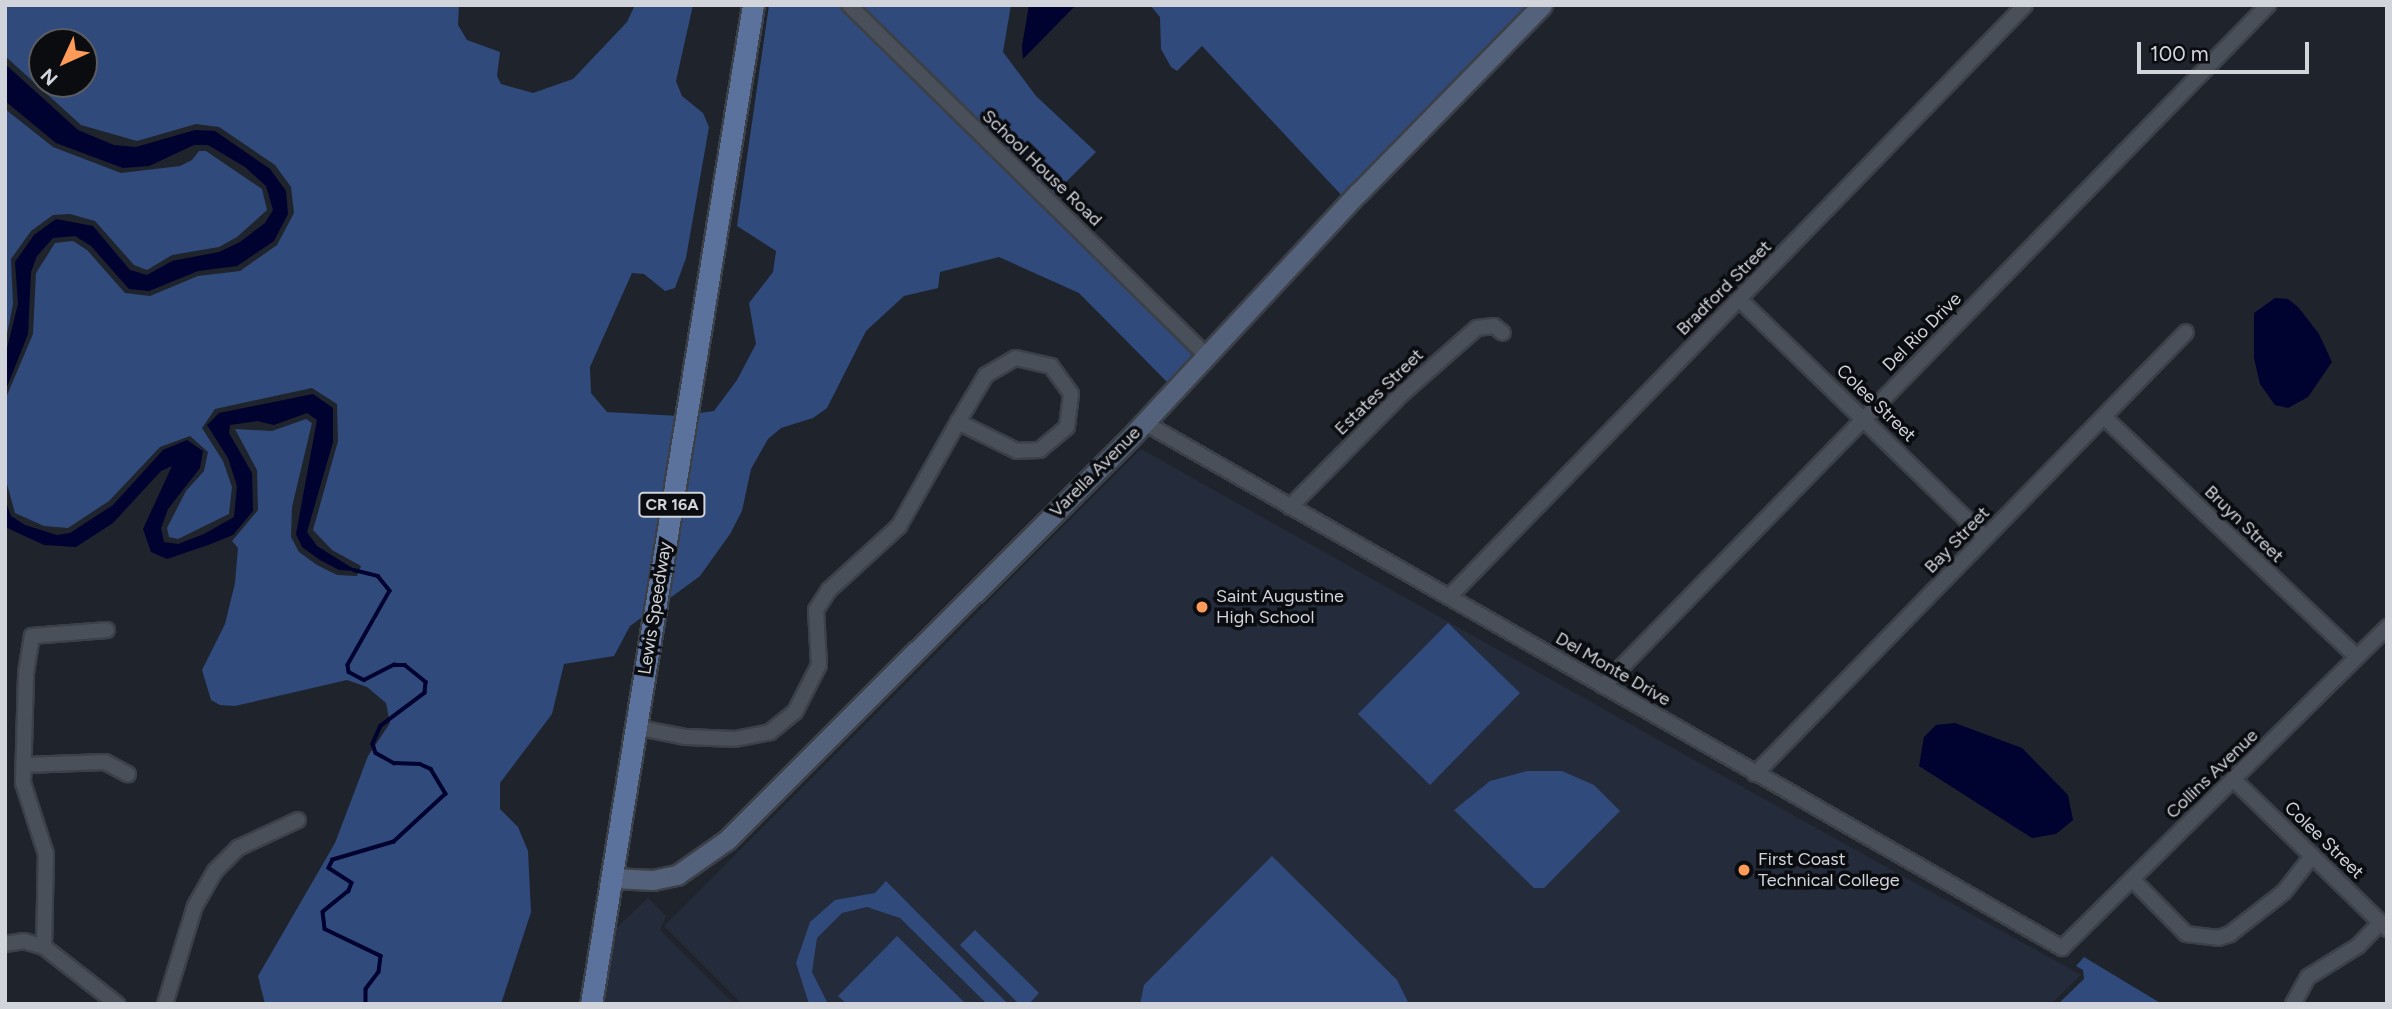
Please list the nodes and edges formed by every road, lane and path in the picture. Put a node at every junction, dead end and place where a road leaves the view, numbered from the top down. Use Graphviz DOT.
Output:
graph roads {
  1 [pos="753,5"];
  2 [pos="849,5"];
  3 [pos="1542,5"];
  4 [pos="2025,5"];
  5 [pos="2268,5"];
  6 [pos="1739,299"];
  7 [pos="2186,332"];
  8 [pos="1503,333"];
  9 [pos="1208,357"];
  10 [pos="1864,418"];
  11 [pos="2105,418"];
  12 [pos="958,422"];
  13 [pos="1145,423"];
  14 [pos="1290,507"];
  15 [pos="1985,537"];
  16 [pos="1449,597"];
  17 [pos="2387,627"];
  18 [pos="107,630"];
  19 [pos="2357,657"];
  20 [pos="1603,686"];
  21 [pos="635,727"];
  22 [pos="25,765"];
  23 [pos="128,774"];
  24 [pos="1755,774"];
  25 [pos="2234,779"];
  26 [pos="298,820"];
  27 [pos="2312,856"];
  28 [pos="613,878"];
  29 [pos="2132,879"];
  30 [pos="2384,926"];
  31 [pos="5,944"];
  32 [pos="44,947"];
  33 [pos="2062,948"];
  34 [pos="117,1004"];
  35 [pos="165,1004"];
  36 [pos="591,1004"];
  37 [pos="2293,1004"];
  1 -- 21 [label="main road, Lewis Speedway / CR 16A"];
  2 -- 9 [label="street, School House Road"];
  3 -- 9 [label="street, Varella Avenue"];
  4 -- 6 [label="street, Bradford Street"];
  5 -- 10 [label="street, Del Rio Drive"];
  6 -- 10 [label="street, Colee Street"];
  6 -- 16 [label="street, Bradford Street"];
  7 -- 11 [label="street, Bay Street"];
  8 -- 14 [label="street, Estates Street"];
  9 -- 13 [label="street, Varella Avenue"];
  10 -- 15 [label="street, Colee Street"];
  10 -- 20 [label="street, Del Rio Drive"];
  11 -- 15 [label="street, Bay Street"];
  11 -- 19 [label="street, Bruyn Street"];
  12 -- 12 [label="street"];
  12 -- 21 [label="street"];
  13 -- 14 [label="street, Del Monte Drive"];
  13 -- 28 [label="street, Varella Avenue"];
  14 -- 16 [label="street, Del Monte Drive"];
  15 -- 24 [label="street, Bay Street"];
  16 -- 20 [label="street, Del Monte Drive"];
  17 -- 19 [label="street, Collins Avenue"];
  18 -- 22 [label="street"];
  19 -- 25 [label="street, Collins Avenue"];
  20 -- 24 [label="street, Del Monte Drive"];
  21 -- 28 [label="main road, Lewis Speedway / CR 16A"];
  22 -- 23 [label="street"];
  22 -- 32 [label="street"];
  24 -- 33 [label="street, Del Monte Drive"];
  25 -- 27 [label="street, Colee Street"];
  25 -- 29 [label="street, Collins Avenue"];
  26 -- 35 [label="street"];
  27 -- 29 [label="street"];
  27 -- 30 [label="street, Colee Street"];
  28 -- 36 [label="main road, Lewis Speedway / CR 16A"];
  29 -- 33 [label="street, Collins Avenue"];
  30 -- 37 [label="street"];
  31 -- 32 [label="street"];
  32 -- 34 [label="street"];
}
